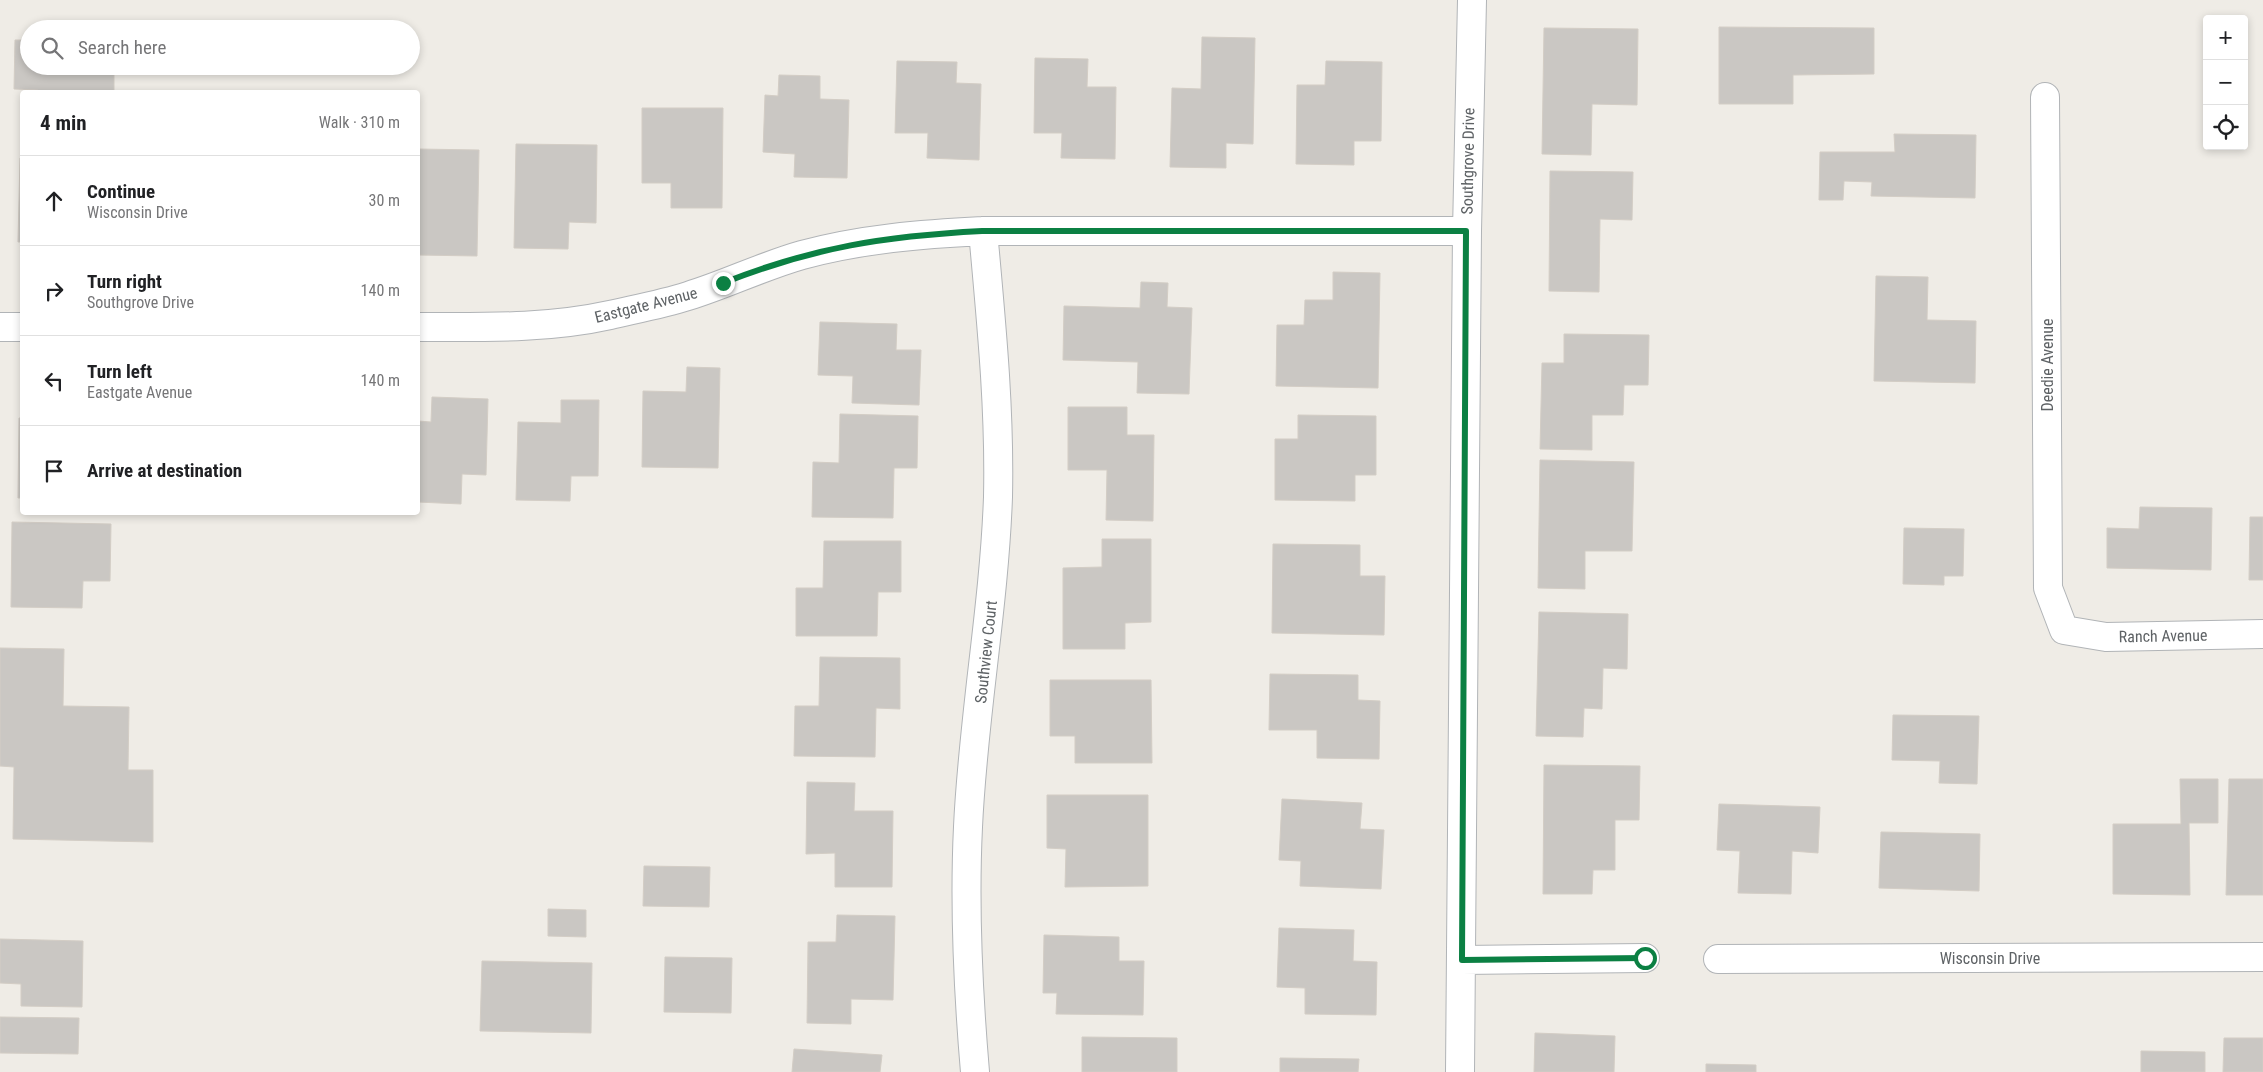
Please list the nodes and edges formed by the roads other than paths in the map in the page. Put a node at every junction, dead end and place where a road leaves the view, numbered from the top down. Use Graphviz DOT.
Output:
graph roads {
  1 [pos="1472,0"];
  2 [pos="2045,97"];
  3 [pos="982,231"];
  4 [pos="1466,231"];
  5 [pos="0,327"];
  6 [pos="20,327"];
  7 [pos="420,327"];
  8 [pos="2064,630"];
  9 [pos="2263,634"];
  10 [pos="2263,957"];
  11 [pos="1645,958"];
  12 [pos="1718,959"];
  13 [pos="1462,960"];
  14 [pos="975,1072"];
  15 [pos="1460,1072"];
  1 -- 4 [label="street, Southgrove Drive"];
  2 -- 8 [label="street, Deedie Avenue"];
  3 -- 4 [label="street, Eastgate Avenue"];
  3 -- 7 [label="street, Eastgate Avenue"];
  3 -- 14 [label="street, Southview Court"];
  4 -- 13 [label="street, Southgrove Drive"];
  5 -- 6 [label="street"];
  8 -- 9 [label="street, Ranch Avenue"];
  10 -- 12 [label="street, Wisconsin Drive"];
  11 -- 13 [label="street"];
  13 -- 15 [label="street, Southgrove Drive"];
}
